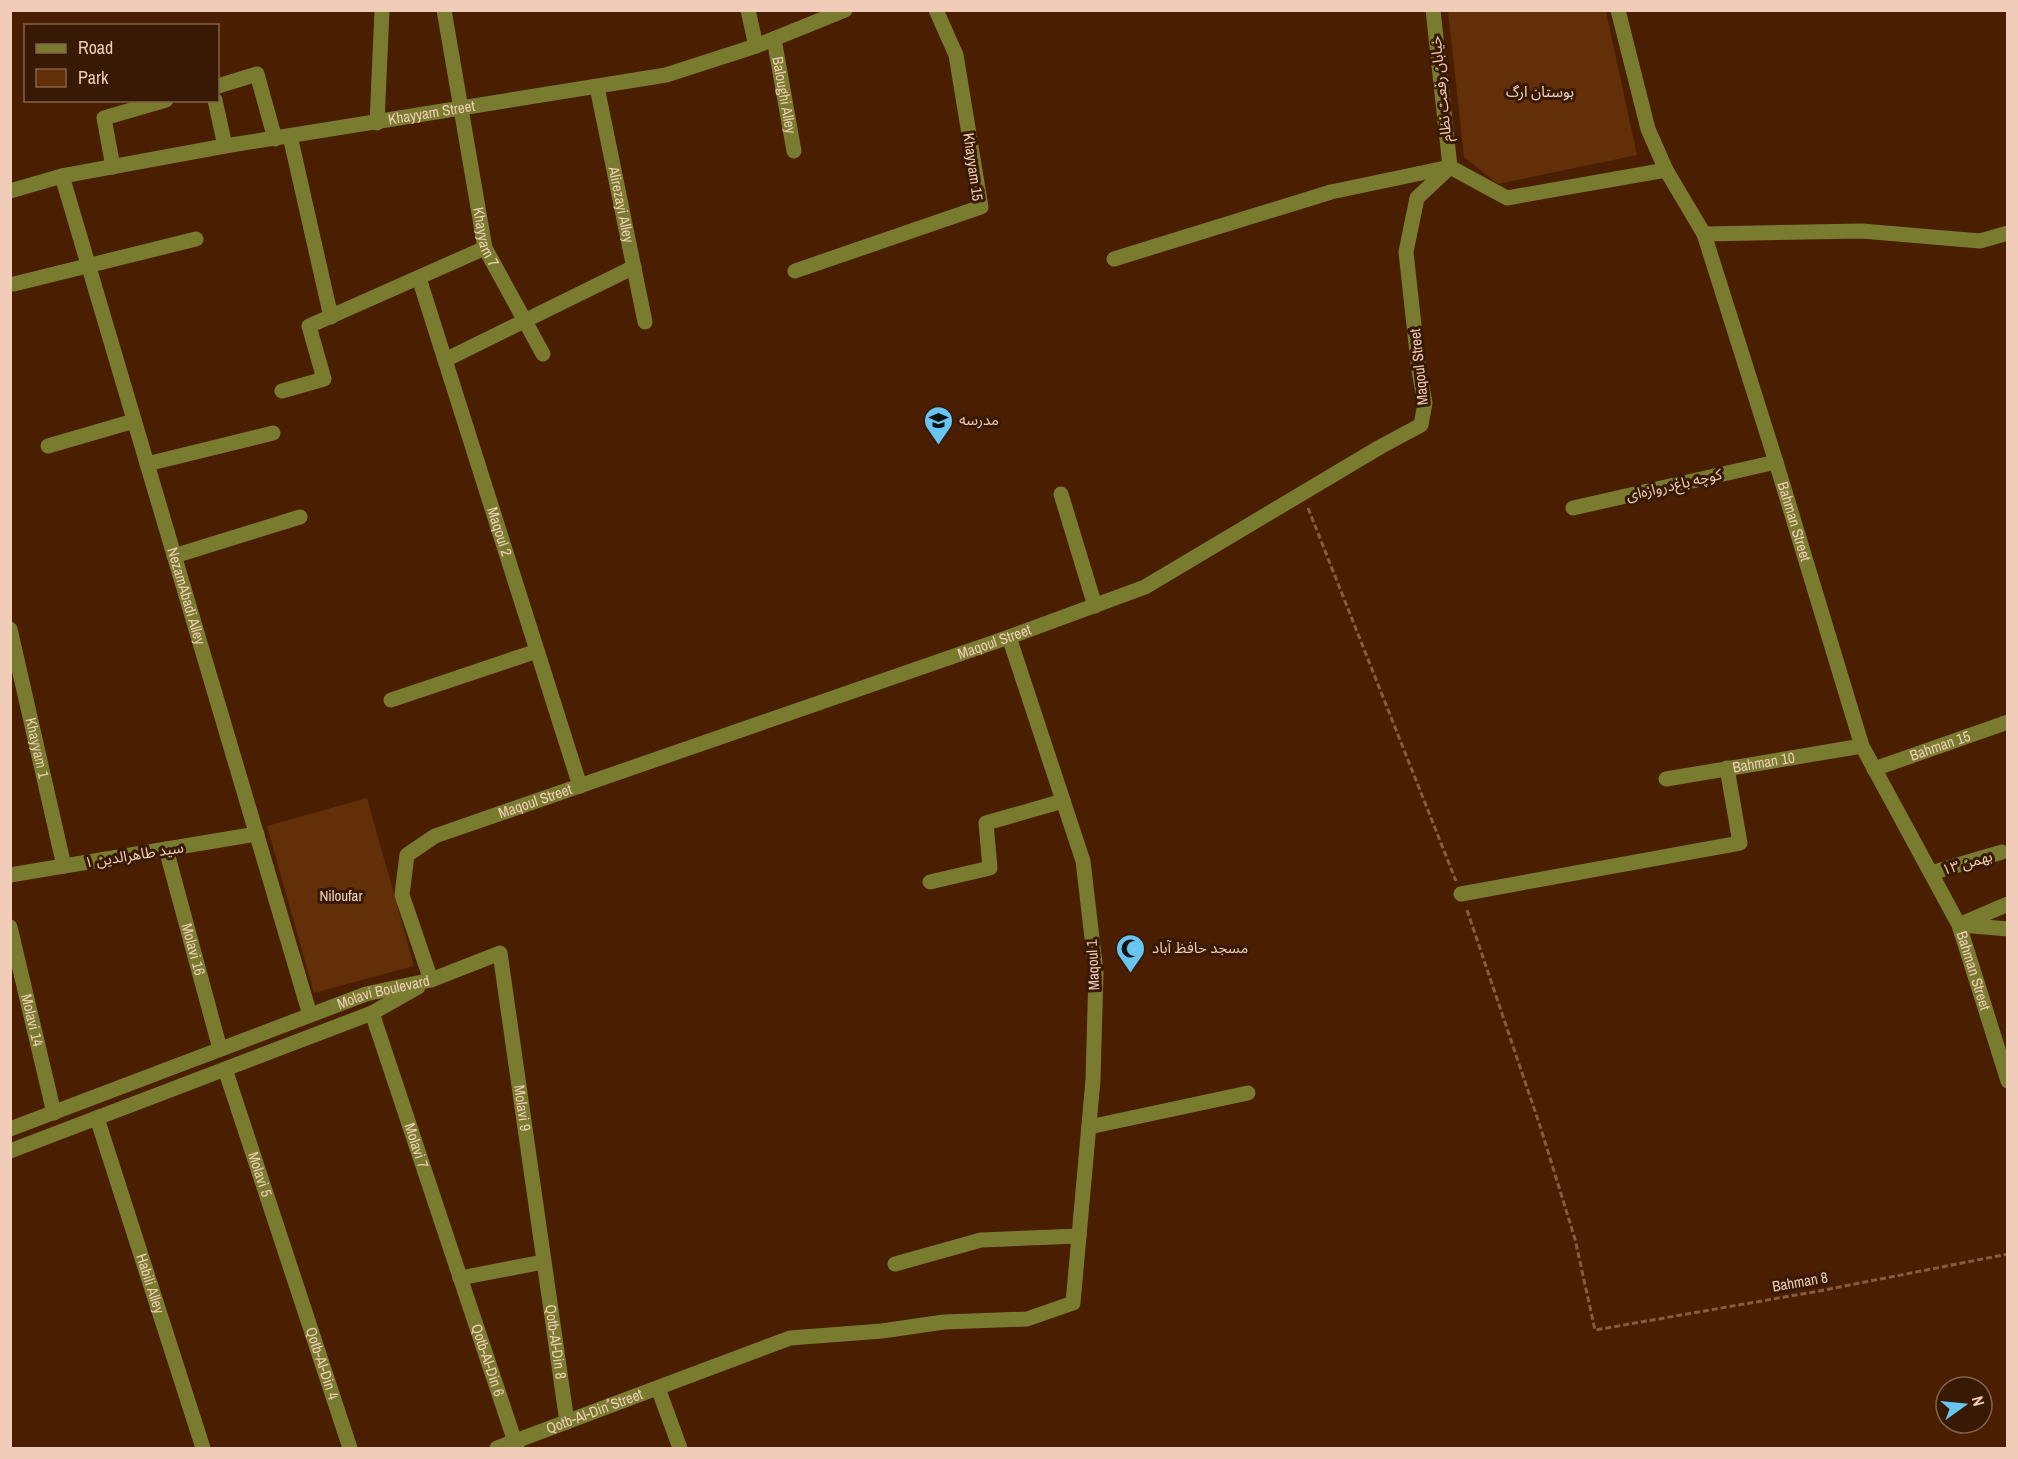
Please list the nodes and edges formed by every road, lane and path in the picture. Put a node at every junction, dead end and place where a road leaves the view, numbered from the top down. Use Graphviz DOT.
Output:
graph roads {
  1 [pos="382,10"];
  2 [pos="444,10"];
  3 [pos="748,10"];
  4 [pos="845,10"];
  5 [pos="936,10"];
  6 [pos="1433,10"];
  7 [pos="1618,10"];
  8 [pos="774,39"];
  9 [pos="756,46"];
  10 [pos="219,86"];
  11 [pos="597,87"];
  12 [pos="159,102"];
  13 [pos="215,102"];
  14 [pos="461,109"];
  15 [pos="377,123"];
  16 [pos="282,138"];
  17 [pos="225,147"];
  18 [pos="794,152"];
  19 [pos="113,167"];
  20 [pos="1450,167"];
  21 [pos="1666,170"];
  22 [pos="62,176"];
  23 [pos="10,191"];
  24 [pos="2007,233"];
  25 [pos="1704,234"];
  26 [pos="196,239"];
  27 [pos="485,248"];
  28 [pos="1114,259"];
  29 [pos="88,266"];
  30 [pos="634,267"];
  31 [pos="795,271"];
  32 [pos="419,278"];
  33 [pos="14,284"];
  34 [pos="331,316"];
  35 [pos="525,321"];
  36 [pos="645,322"];
  37 [pos="543,354"];
  38 [pos="445,360"];
  39 [pos="282,391"];
  40 [pos="134,421"];
  41 [pos="273,432"];
  42 [pos="48,446"];
  43 [pos="1776,462"];
  44 [pos="147,464"];
  45 [pos="1061,494"];
  46 [pos="1573,508"];
  47 [pos="300,517"];
  48 [pos="174,556"];
  49 [pos="1095,606"];
  50 [pos="10,629"];
  51 [pos="1009,637"];
  52 [pos="537,651"];
  53 [pos="392,700"];
  54 [pos="2007,722"];
  55 [pos="1862,746"];
  56 [pos="1727,768"];
  57 [pos="1874,769"];
  58 [pos="1666,779"];
  59 [pos="580,786"];
  60 [pos="1063,801"];
  61 [pos="257,834"];
  62 [pos="166,849"];
  63 [pos="2002,852"];
  64 [pos="64,866"];
  65 [pos="1931,873"];
  66 [pos="10,875"];
  67 [pos="930,882"];
  68 [pos="1461,894"];
  69 [pos="2007,904"];
  70 [pos="1959,925"];
  71 [pos="10,927"];
  72 [pos="2007,929"];
  73 [pos="431,980"];
  74 [pos="372,1013"];
  75 [pos="310,1015"];
  76 [pos="219,1049"];
  77 [pos="225,1069"];
  78 [pos="2007,1081"];
  79 [pos="1248,1093"];
  80 [pos="54,1113"];
  81 [pos="97,1118"];
  82 [pos="1089,1127"];
  83 [pos="10,1129"];
  84 [pos="10,1151"];
  85 [pos="1079,1236"];
  86 [pos="2007,1254"];
  87 [pos="543,1262"];
  88 [pos="895,1264"];
  89 [pos="460,1278"];
  90 [pos="294,1279"];
  91 [pos="1073,1303"];
  92 [pos="1595,1330"];
  93 [pos="658,1388"];
  94 [pos="567,1422"];
  95 [pos="516,1445"];
  96 [pos="203,1449"];
  97 [pos="350,1449"];
  98 [pos="497,1449"];
  99 [pos="680,1449"];
  1 -- 15 [label="street"];
  2 -- 14 [label="street, Khayyam 7"];
  3 -- 9 [label="street"];
  4 -- 8 [label="street, Khayyam Street"];
  5 -- 31 [label="street, Khayyam 15"];
  6 -- 20 [label="street, خیابان رفعت نظام"];
  7 -- 21 [label="street, Bahman Street"];
  8 -- 9 [label="street, Khayyam Street"];
  8 -- 18 [label="street, Baloughi Alley"];
  9 -- 11 [label="street, Khayyam Street"];
  10 -- 16 [label="street"];
  11 -- 14 [label="street, Khayyam Street"];
  11 -- 30 [label="street, Alirezayi Alley"];
  12 -- 19 [label="street"];
  13 -- 17 [label="street"];
  14 -- 15 [label="street, Khayyam Street"];
  14 -- 27 [label="street, Khayyam 7"];
  15 -- 16 [label="street, Khayyam Street"];
  16 -- 17 [label="street, Khayyam Street"];
  16 -- 34 [label="street"];
  17 -- 19 [label="street, Khayyam Street"];
  19 -- 22 [label="street, Khayyam Street"];
  20 -- 21 [label="street"];
  20 -- 28 [label="street"];
  20 -- 49 [label="street, Maqoul Street"];
  21 -- 25 [label="street, Bahman Street"];
  22 -- 23 [label="street, Khayyam Street"];
  22 -- 29 [label="street, NezamAbadi Alley"];
  24 -- 25 [label="street"];
  25 -- 43 [label="street, Bahman Street"];
  26 -- 29 [label="street"];
  27 -- 32 [label="street"];
  27 -- 35 [label="street, Khayyam 7"];
  29 -- 33 [label="street"];
  29 -- 40 [label="street, NezamAbadi Alley"];
  30 -- 35 [label="street"];
  30 -- 36 [label="street, Alirezayi Alley"];
  32 -- 34 [label="street"];
  32 -- 38 [label="street, Maqoul 2"];
  34 -- 39 [label="street"];
  35 -- 37 [label="street, Khayyam 7"];
  35 -- 38 [label="street"];
  38 -- 52 [label="street, Maqoul 2"];
  40 -- 42 [label="street"];
  40 -- 44 [label="street, NezamAbadi Alley"];
  41 -- 44 [label="street"];
  43 -- 46 [label="street, کوچه باغ‌دروازه‌ای"];
  43 -- 55 [label="street, Bahman Street"];
  44 -- 48 [label="street, NezamAbadi Alley"];
  45 -- 49 [label="street"];
  47 -- 48 [label="street"];
  48 -- 61 [label="street, NezamAbadi Alley"];
  49 -- 51 [label="street, Maqoul Street"];
  50 -- 64 [label="street, Khayyam 1"];
  51 -- 59 [label="street, Maqoul Street"];
  51 -- 60 [label="street, Maqoul 1"];
  52 -- 53 [label="street"];
  52 -- 59 [label="street, Maqoul 2"];
  54 -- 57 [label="street, Bahman 15"];
  55 -- 56 [label="street, Bahman 10"];
  55 -- 57 [label="street, Bahman Street"];
  56 -- 58 [label="street, Bahman 10"];
  56 -- 68 [label="street"];
  57 -- 65 [label="street, Bahman Street"];
  59 -- 73 [label="street, Maqoul Street"];
  60 -- 67 [label="street"];
  60 -- 82 [label="street, Maqoul 1"];
  61 -- 62 [label="street, سید طاهرالدین ۱"];
  61 -- 75 [label="street, NezamAbadi Alley"];
  62 -- 64 [label="street, سید طاهرالدین ۱"];
  62 -- 76 [label="street, Molavi 16"];
  63 -- 65 [label="street, بهمن ۱۳"];
  64 -- 66 [label="street, سید طاهرالدین ۱"];
  65 -- 70 [label="street, Bahman Street"];
  69 -- 70 [label="street"];
  70 -- 72 [label="street"];
  70 -- 78 [label="street, Bahman Street"];
  71 -- 80 [label="street, Molavi 14"];
  73 -- 74 [label="street, Molavi Boulevard"];
  73 -- 75 [label="street, Molavi Boulevard"];
  73 -- 87 [label="street, Molavi 9"];
  74 -- 77 [label="street, Molavi Boulevard"];
  74 -- 89 [label="street, Molavi 7"];
  75 -- 76 [label="street, Molavi Boulevard"];
  76 -- 80 [label="street, Molavi Boulevard"];
  77 -- 81 [label="street, Molavi Boulevard"];
  77 -- 90 [label="street, Molavi 5"];
  79 -- 82 [label="street"];
  80 -- 83 [label="street, Molavi Boulevard"];
  81 -- 84 [label="street, Molavi Boulevard"];
  81 -- 96 [label="street, Habili Alley"];
  82 -- 85 [label="street, Maqoul 1"];
  85 -- 88 [label="street"];
  85 -- 91 [label="street, Maqoul 1"];
  86 -- 92 [label="path, Bahman 8"];
  87 -- 89 [label="street"];
  87 -- 94 [label="street, Qotb-Al-Din 8"];
  89 -- 95 [label="street, Qotb-Al-Din 6"];
  90 -- 97 [label="street, Qotb-Al-Din 4"];
  91 -- 93 [label="street, Qotb-Al-Din ُStreet"];
  93 -- 94 [label="street, Qotb-Al-Din ُStreet"];
  93 -- 99 [label="street"];
  94 -- 95 [label="street, Qotb-Al-Din ُStreet"];
  95 -- 98 [label="street, Qotb-Al-Din ُStreet"];
}
